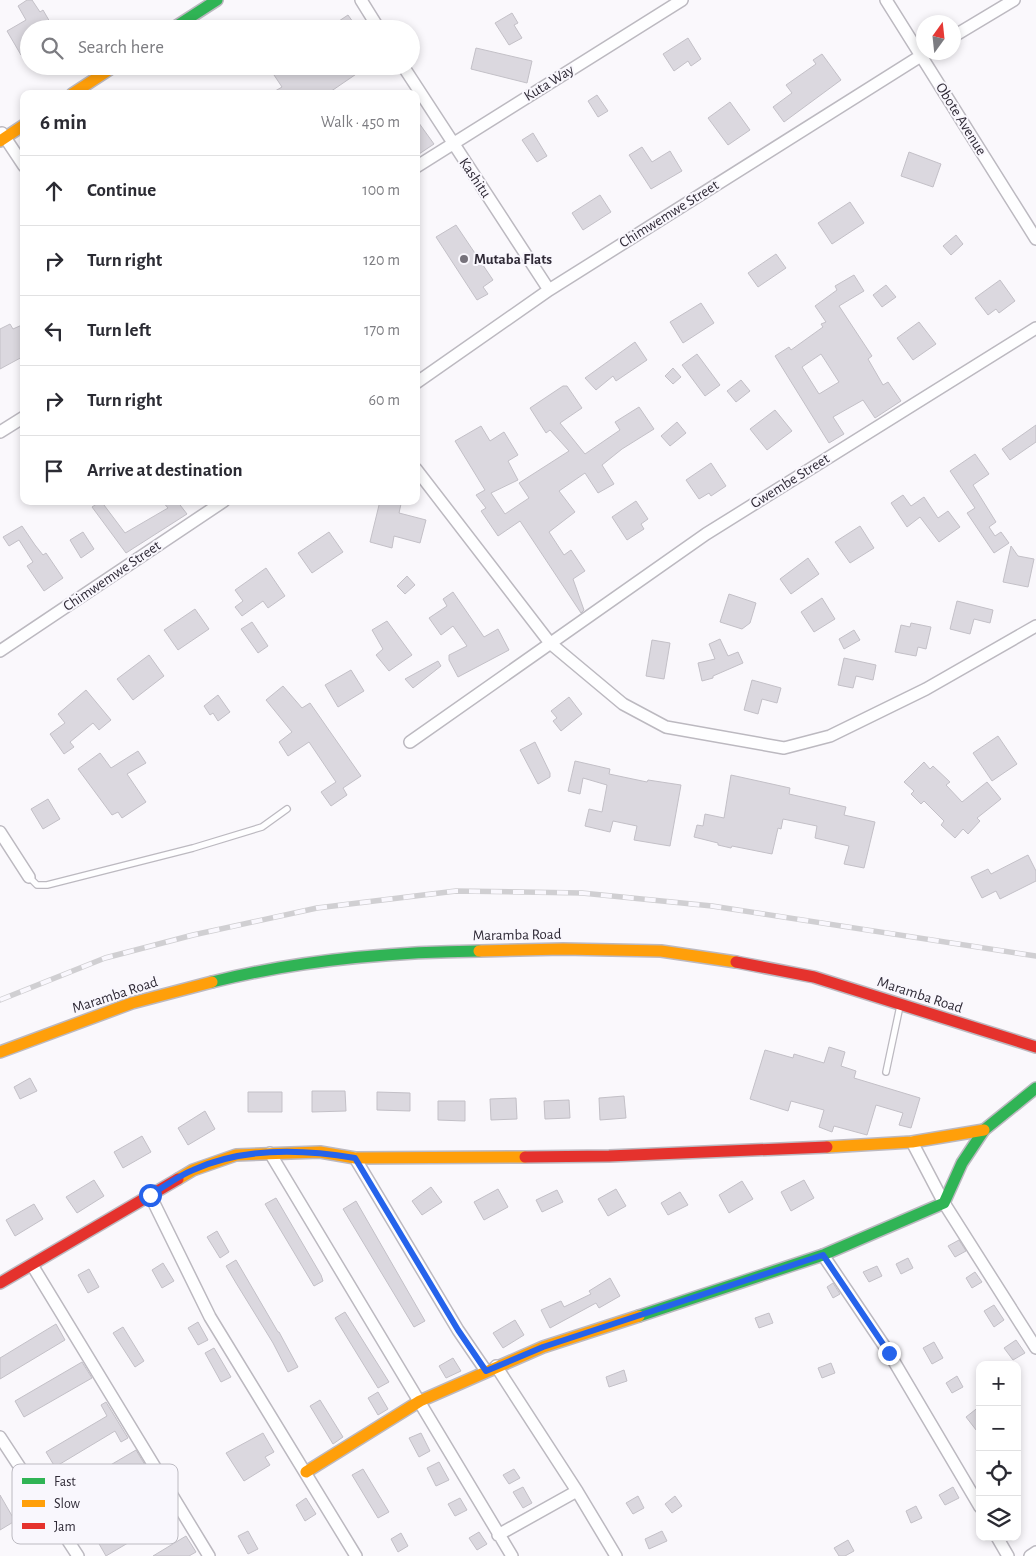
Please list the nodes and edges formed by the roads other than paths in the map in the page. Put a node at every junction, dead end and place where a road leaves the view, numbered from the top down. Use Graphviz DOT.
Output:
graph roads {
  1 [pos="217,0"];
  2 [pos="361,0"];
  3 [pos="682,0"];
  4 [pos="886,0"];
  5 [pos="1014,0"];
  6 [pos="186,20"];
  7 [pos="373,20"];
  8 [pos="961,32"];
  9 [pos="916,43"];
  10 [pos="916,59"];
  11 [pos="928,60"];
  12 [pos="101,75"];
  13 [pos="409,75"];
  14 [pos="78,90"];
  15 [pos="418,90"];
  16 [pos="420,93"];
  17 [pos="20,127"];
  18 [pos="2,136"];
  19 [pos="452,144"];
  20 [pos="20,161"];
  21 [pos="420,164"];
  22 [pos="1036,239"];
  23 [pos="549,290"];
  24 [pos="1036,328"];
  25 [pos="420,380"];
  26 [pos="20,420"];
  27 [pos="0,432"];
  28 [pos="420,474"];
  29 [pos="218,505"];
  30 [pos="1036,626"];
  31 [pos="550,643"];
  32 [pos="0,651"];
  33 [pos="410,742"];
  34 [pos="288,809"];
  35 [pos="0,832"];
  36 [pos="29,877"];
  37 [pos="900,1004"];
  38 [pos="1036,1047"];
  39 [pos="0,1052"];
  40 [pos="886,1072"];
  41 [pos="1036,1090"];
  42 [pos="984,1130"];
  43 [pos="912,1142"];
  44 [pos="270,1153"];
  45 [pos="355,1158"];
  46 [pos="150,1195"];
  47 [pos="944,1204"];
  48 [pos="823,1255"];
  49 [pos="32,1265"];
  50 [pos="0,1284"];
  51 [pos="1036,1348"];
  52 [pos="491,1368"];
  53 [pos="420,1401"];
  54 [pos="0,1437"];
  55 [pos="18,1464"];
  56 [pos="153,1464"];
  57 [pos="306,1472"];
  58 [pos="577,1491"];
  59 [pos="976,1500"];
  60 [pos="178,1505"];
  61 [pos="498,1535"];
  62 [pos="999,1541"];
  63 [pos="70,1544"];
  64 [pos="1036,1552"];
  65 [pos="78,1556"];
  66 [pos="209,1556"];
  67 [pos="356,1556"];
  68 [pos="512,1556"];
  69 [pos="616,1556"];
  70 [pos="1008,1556"];
  71 [pos="1030,1556"];
  1 -- 6 [label="main road"];
  2 -- 7 [label="street"];
  3 -- 19 [label="street, Kuta Way"];
  4 -- 9 [label="street, Obote Avenue"];
  5 -- 8 [label="street"];
  10 -- 23 [label="street, Chimwemwe Street"];
  11 -- 22 [label="street, Obote Avenue"];
  12 -- 14 [label="main road"];
  13 -- 15 [label="street, Kashitu"];
  16 -- 19 [label="street, Kashitu"];
  17 -- 18 [label="main road"];
  18 -- 20 [label="street"];
  19 -- 21 [label="street, Kuta Way"];
  19 -- 23 [label="street, Kashitu"];
  23 -- 25 [label="street, Chimwemwe Street"];
  24 -- 31 [label="street, Gwembe Street"];
  26 -- 27 [label="street"];
  28 -- 31 [label="street"];
  29 -- 32 [label="street, Chimwemwe Street"];
  30 -- 31 [label="street"];
  31 -- 33 [label="street, Gwembe Street"];
  34 -- 36 [label="lane"];
  35 -- 36 [label="street"];
  37 -- 38 [label="main road, Maramba Road"];
  37 -- 39 [label="main road, Maramba Road"];
  37 -- 40 [label="lane"];
  41 -- 42 [label="main road"];
  42 -- 43 [label="main road"];
  42 -- 47 [label="main road"];
  43 -- 45 [label="main road"];
  43 -- 47 [label="street"];
  44 -- 45 [label="main road"];
  44 -- 46 [label="main road"];
  44 -- 53 [label="street"];
  45 -- 52 [label="street"];
  46 -- 49 [label="main road"];
  46 -- 57 [label="street"];
  47 -- 48 [label="main road"];
  47 -- 51 [label="street"];
  48 -- 52 [label="main road"];
  48 -- 59 [label="street"];
  49 -- 50 [label="main road"];
  49 -- 56 [label="street"];
  52 -- 53 [label="main road"];
  52 -- 58 [label="street"];
  53 -- 57 [label="main road"];
  53 -- 61 [label="street"];
  54 -- 55 [label="street"];
  57 -- 67 [label="street"];
  58 -- 61 [label="street"];
  58 -- 69 [label="street"];
  60 -- 66 [label="street"];
  61 -- 68 [label="street"];
  62 -- 70 [label="street"];
  63 -- 65 [label="street"];
  64 -- 71 [label="street"];
}
